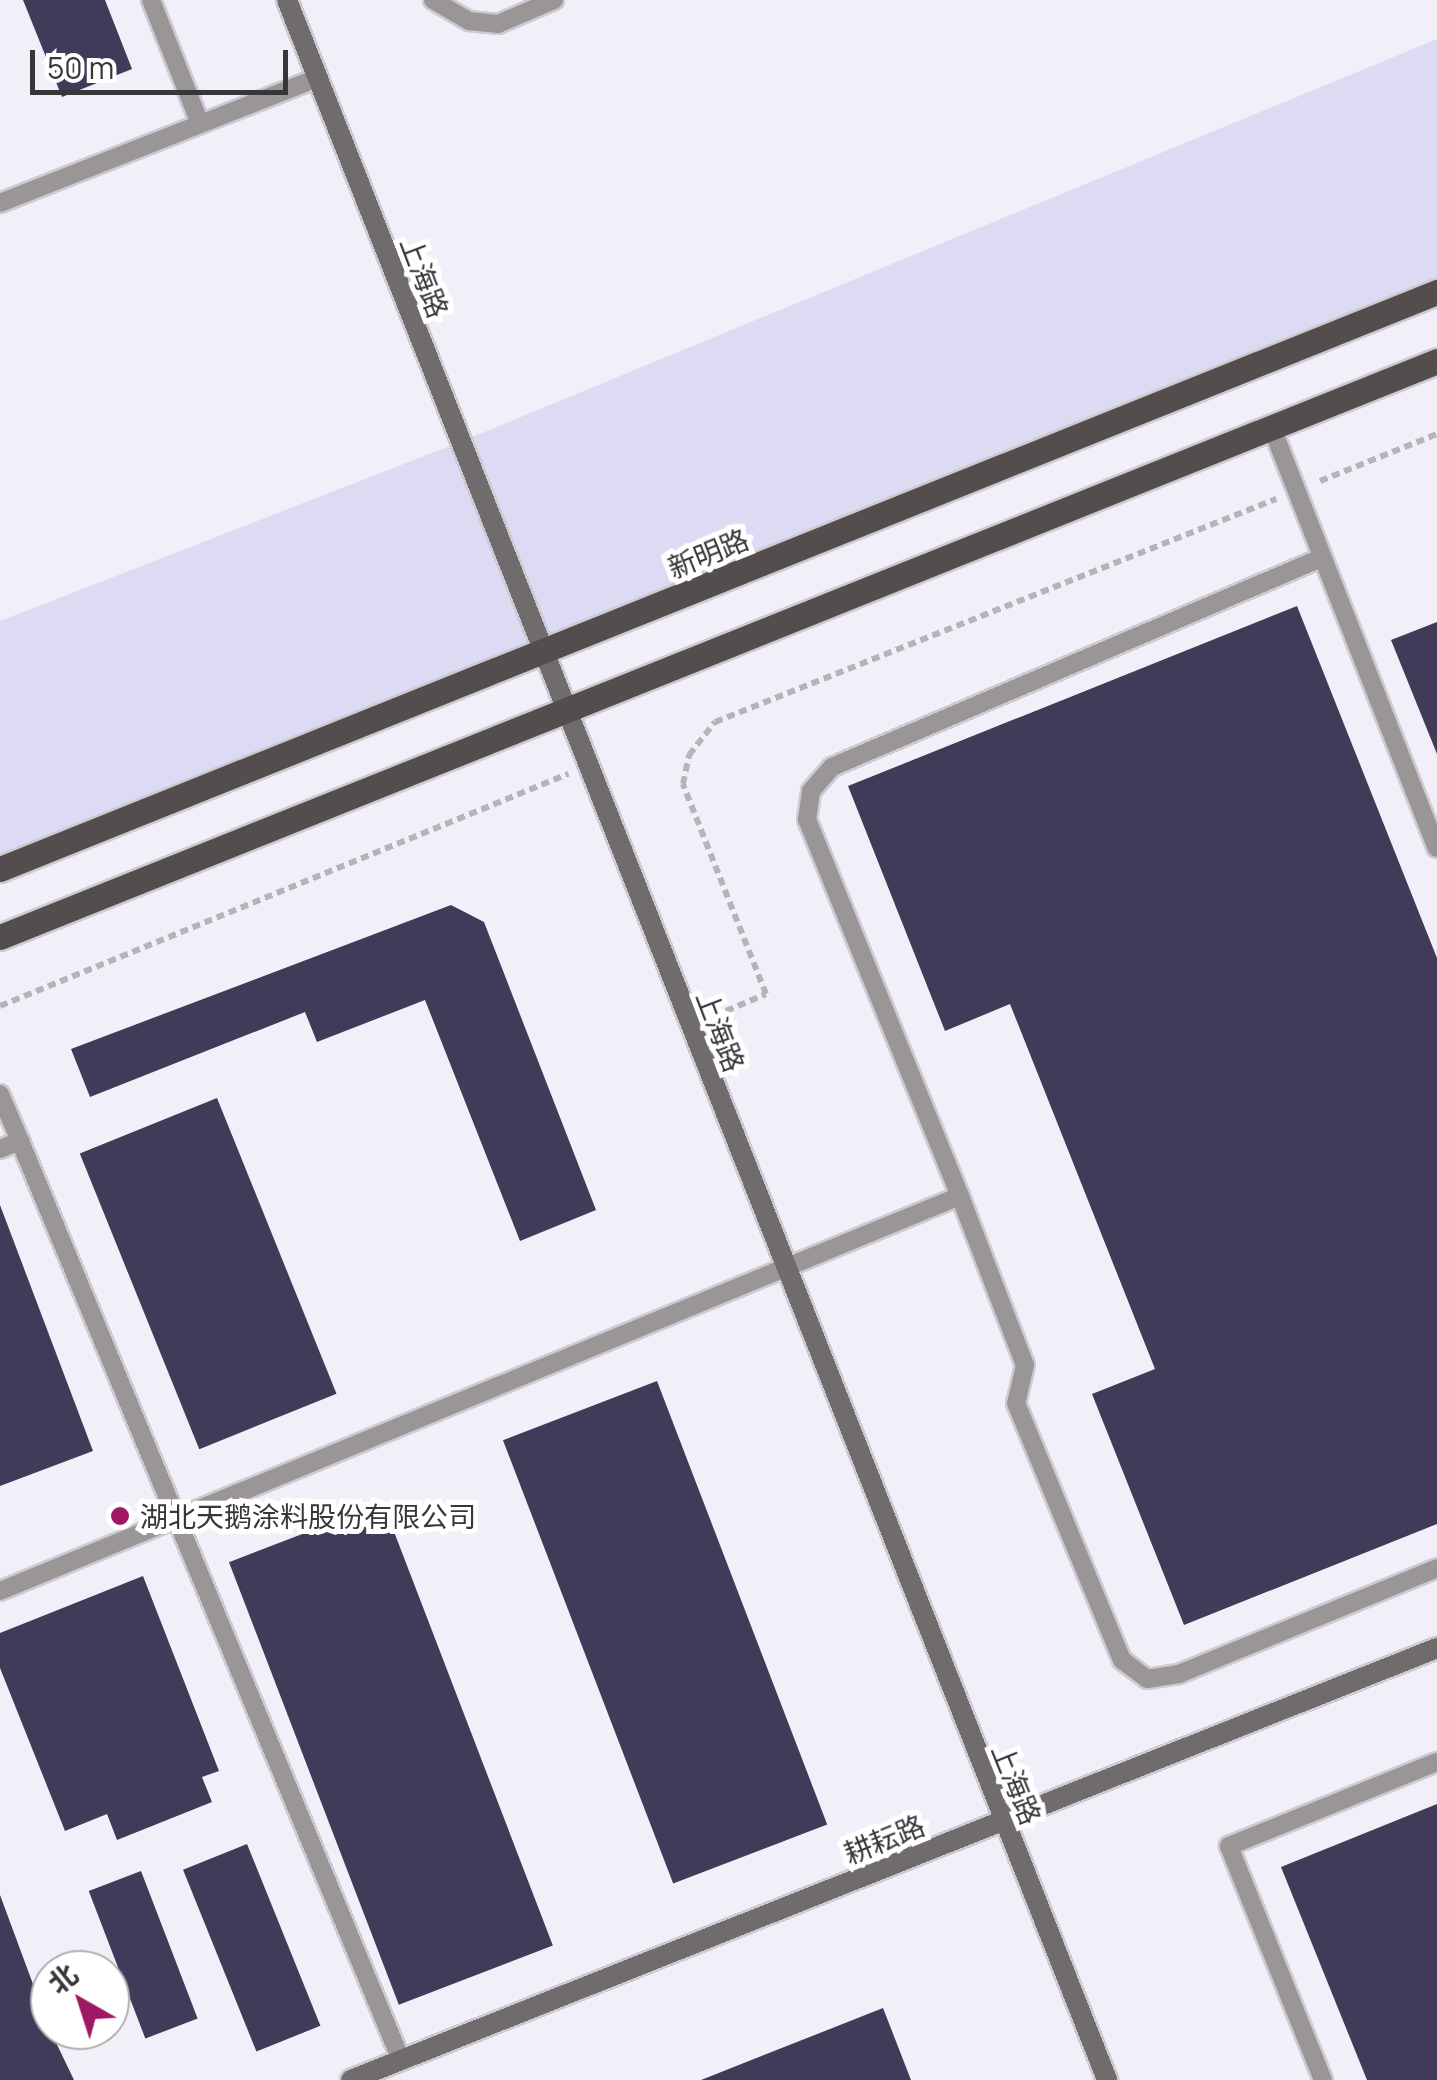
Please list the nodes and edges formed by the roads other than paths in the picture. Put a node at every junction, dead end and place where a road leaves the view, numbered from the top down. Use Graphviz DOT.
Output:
graph roads {
  1 [pos="152,0"];
  2 [pos="287,0"];
  3 [pos="433,0"];
  4 [pos="554,0"];
  5 [pos="318,78"];
  6 [pos="200,124"];
  7 [pos="0,203"];
  8 [pos="1437,292"];
  9 [pos="1437,362"];
  10 [pos="1272,428"];
  11 [pos="1321,558"];
  12 [pos="543,652"];
  13 [pos="566,712"];
  14 [pos="1437,848"];
  15 [pos="0,869"];
  16 [pos="0,937"];
  17 [pos="0,1094"];
  18 [pos="20,1140"];
  19 [pos="0,1149"];
  20 [pos="960,1196"];
  21 [pos="785,1268"];
  22 [pos="172,1520"];
  23 [pos="1437,1568"];
  24 [pos="0,1591"];
  25 [pos="1437,1648"];
  26 [pos="1437,1762"];
  27 [pos="1002,1822"];
  28 [pos="402,2060"];
  29 [pos="351,2080"];
  30 [pos="1107,2080"];
  31 [pos="1323,2080"];
  1 -- 6 [label="lane"];
  2 -- 5 [label="street, 上海路"];
  3 -- 4 [label="lane"];
  5 -- 6 [label="lane"];
  5 -- 12 [label="street, 上海路"];
  6 -- 7 [label="lane"];
  8 -- 12 [label="main road, 新明路"];
  9 -- 10 [label="main road"];
  10 -- 11 [label="lane"];
  10 -- 13 [label="main road"];
  11 -- 14 [label="lane"];
  11 -- 20 [label="lane"];
  12 -- 13 [label="street, 上海路"];
  12 -- 15 [label="main road, 新明路"];
  13 -- 16 [label="main road"];
  13 -- 21 [label="street, 上海路"];
  17 -- 18 [label="lane"];
  18 -- 19 [label="lane"];
  18 -- 22 [label="lane"];
  20 -- 21 [label="lane"];
  20 -- 23 [label="lane"];
  21 -- 22 [label="lane"];
  21 -- 27 [label="street, 上海路"];
  22 -- 24 [label="lane"];
  22 -- 28 [label="lane"];
  25 -- 27 [label="street, 耕耘路"];
  26 -- 31 [label="lane"];
  27 -- 28 [label="street, 耕耘路"];
  27 -- 30 [label="street, 上海路"];
  28 -- 29 [label="street, 耕耘路"];
}
